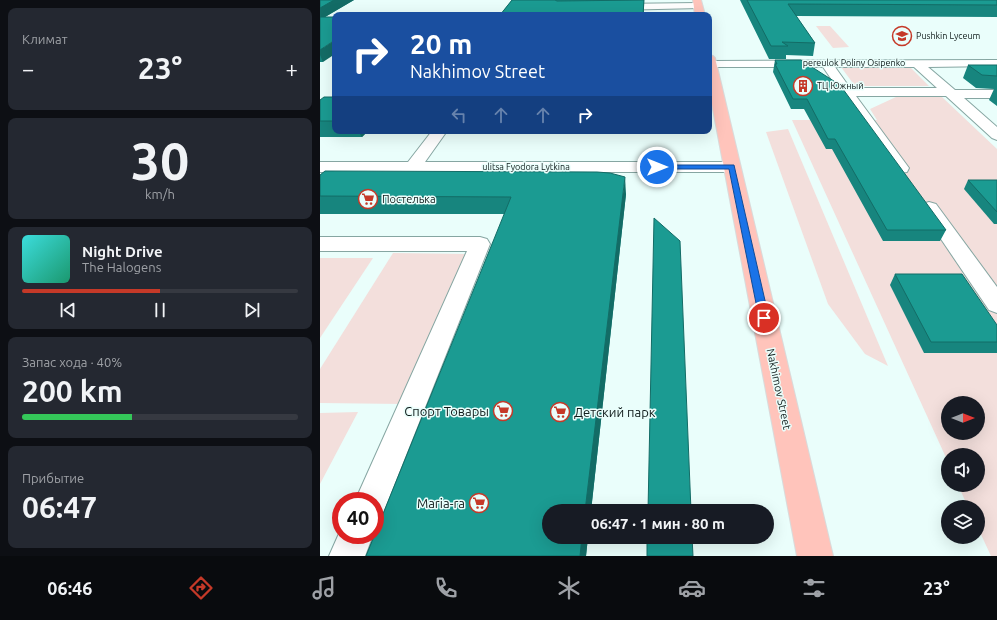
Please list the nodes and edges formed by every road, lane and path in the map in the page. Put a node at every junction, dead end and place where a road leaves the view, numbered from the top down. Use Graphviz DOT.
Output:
graph roads {
  1 [pos="655,3"];
  2 [pos="602,7"];
  3 [pos="698,7"];
  4 [pos="712,60"];
  5 [pos="826,63"];
  6 [pos="917,63"];
  7 [pos="997,63"];
  8 [pos="712,74"];
  9 [pos="846,92"];
  10 [pos="950,93"];
  11 [pos="997,94"];
  12 [pos="438,134"];
  13 [pos="997,135"];
  14 [pos="320,167"];
  15 [pos="413,167"];
  16 [pos="732,167"];
  17 [pos="320,244"];
  18 [pos="997,304"];
  19 [pos="375,492"];
  20 [pos="353,544"];
  21 [pos="348,556"];
  22 [pos="814,556"];
  1 -- 2 [label="street"];
  1 -- 3 [label="street"];
  4 -- 5 [label="street, pereulok Poliny Osipenko"];
  5 -- 6 [label="street, pereulok Poliny Osipenko"];
  5 -- 9 [label="street"];
  6 -- 7 [label="street, pereulok Poliny Osipenko"];
  6 -- 10 [label="street"];
  8 -- 16 [label="main road, Nakhimov Street"];
  9 -- 10 [label="street"];
  9 -- 18 [label="street"];
  10 -- 11 [label="street"];
  10 -- 13 [label="street"];
  12 -- 15 [label="street"];
  14 -- 15 [label="street, ulitsa Fyodora Lytkina"];
  15 -- 16 [label="street, ulitsa Fyodora Lytkina"];
  16 -- 22 [label="main road, Nakhimov Street"];
  17 -- 19 [label="street"];
  20 -- 21 [label="street"];
}
